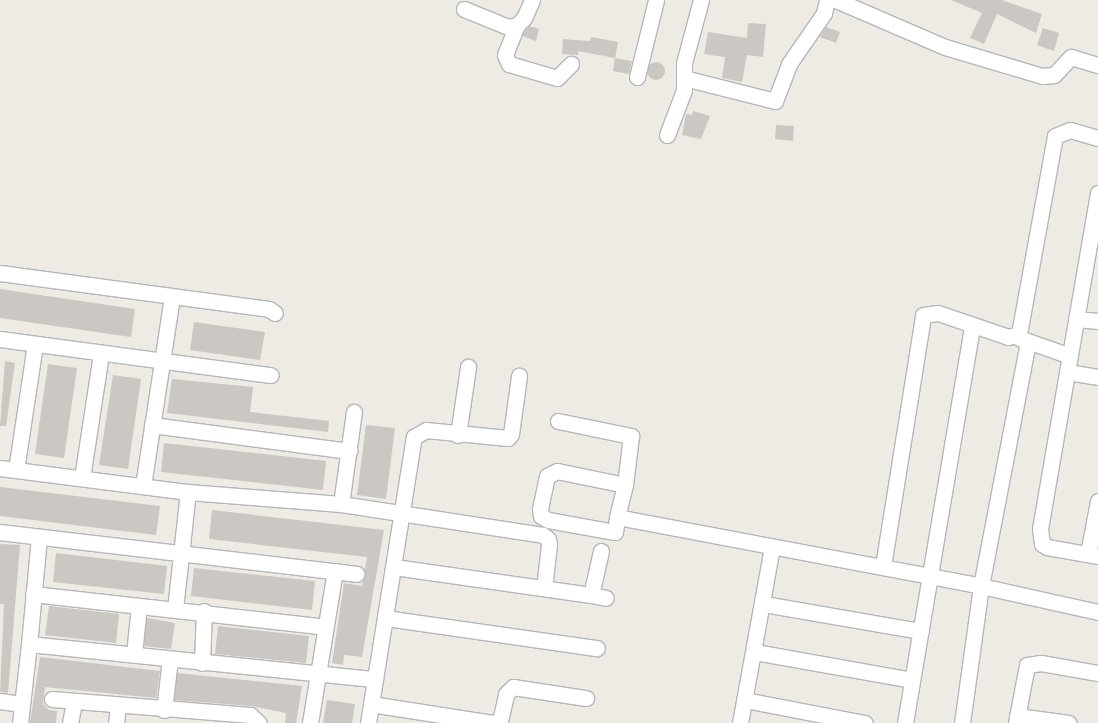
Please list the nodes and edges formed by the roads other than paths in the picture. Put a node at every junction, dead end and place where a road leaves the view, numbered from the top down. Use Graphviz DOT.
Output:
graph roads {
  1 [pos="532,0"];
  2 [pos="656,0"];
  3 [pos="701,0"];
  4 [pos="827,0"];
  5 [pos="836,0"];
  6 [pos="464,9"];
  7 [pos="517,25"];
  8 [pos="571,64"];
  9 [pos="1098,65"];
  10 [pos="637,77"];
  11 [pos="684,78"];
  12 [pos="667,135"];
  13 [pos="1098,138"];
  14 [pos="1098,193"];
  15 [pos="0,273"];
  16 [pos="172,297"];
  17 [pos="275,313"];
  18 [pos="1076,319"];
  19 [pos="1098,321"];
  20 [pos="972,325"];
  21 [pos="0,339"];
  22 [pos="1021,339"];
  23 [pos="35,344"];
  24 [pos="101,354"];
  25 [pos="1070,356"];
  26 [pos="163,362"];
  27 [pos="468,367"];
  28 [pos="1067,372"];
  29 [pos="271,375"];
  30 [pos="519,376"];
  31 [pos="1098,377"];
  32 [pos="354,412"];
  33 [pos="558,421"];
  34 [pos="152,425"];
  35 [pos="458,435"];
  36 [pos="349,451"];
  37 [pos="0,468"];
  38 [pos="16,470"];
  39 [pos="82,478"];
  40 [pos="625,485"];
  41 [pos="143,486"];
  42 [pos="188,492"];
  43 [pos="1098,501"];
  44 [pos="341,504"];
  45 [pos="401,514"];
  46 [pos="617,517"];
  47 [pos="0,532"];
  48 [pos="39,537"];
  49 [pos="772,547"];
  50 [pos="601,551"];
  51 [pos="181,552"];
  52 [pos="1093,555"];
  53 [pos="883,566"];
  54 [pos="394,567"];
  55 [pos="335,571"];
  56 [pos="357,574"];
  57 [pos="931,577"];
  58 [pos="981,586"];
  59 [pos="544,588"];
  60 [pos="33,594"];
  61 [pos="591,595"];
  62 [pos="606,598"];
  63 [pos="764,604"];
  64 [pos="139,606"];
  65 [pos="175,609"];
  66 [pos="204,611"];
  67 [pos="1098,612"];
  68 [pos="386,618"];
  69 [pos="325,627"];
  70 [pos="921,631"];
  71 [pos="29,644"];
  72 [pos="597,648"];
  73 [pos="755,652"];
  74 [pos="134,654"];
  75 [pos="170,659"];
  76 [pos="202,663"];
  77 [pos="1098,673"];
  78 [pos="317,676"];
  79 [pos="375,679"];
  80 [pos="912,680"];
  81 [pos="586,698"];
  82 [pos="52,699"];
  83 [pos="745,700"];
  84 [pos="0,701"];
  85 [pos="74,702"];
  86 [pos="22,704"];
  87 [pos="372,704"];
  88 [pos="118,706"];
  89 [pos="164,710"];
  90 [pos="201,718"];
  91 [pos="1017,719"];
  92 [pos="20,723"];
  93 [pos="70,723"];
  94 [pos="116,723"];
  95 [pos="258,723"];
  96 [pos="310,723"];
  97 [pos="368,723"];
  98 [pos="740,723"];
  99 [pos="865,723"];
  100 [pos="905,723"];
  101 [pos="962,723"];
  102 [pos="1068,723"];
  1 -- 7 [label="street"];
  2 -- 10 [label="street"];
  3 -- 11 [label="street"];
  4 -- 11 [label="street"];
  5 -- 9 [label="street"];
  6 -- 7 [label="street"];
  7 -- 8 [label="street"];
  11 -- 12 [label="street"];
  13 -- 22 [label="street"];
  14 -- 18 [label="street"];
  15 -- 16 [label="street"];
  16 -- 17 [label="street"];
  16 -- 26 [label="street"];
  18 -- 19 [label="street"];
  18 -- 25 [label="street"];
  20 -- 22 [label="street"];
  20 -- 53 [label="street"];
  20 -- 57 [label="street"];
  21 -- 23 [label="street"];
  22 -- 25 [label="street"];
  22 -- 58 [label="street"];
  23 -- 24 [label="street"];
  23 -- 38 [label="street"];
  24 -- 26 [label="street"];
  24 -- 39 [label="street"];
  25 -- 28 [label="street"];
  26 -- 29 [label="street"];
  26 -- 34 [label="street"];
  27 -- 35 [label="street"];
  28 -- 31 [label="street"];
  28 -- 52 [label="street"];
  30 -- 35 [label="street"];
  32 -- 36 [label="street"];
  33 -- 40 [label="street"];
  34 -- 36 [label="street"];
  34 -- 41 [label="street"];
  35 -- 45 [label="street"];
  36 -- 44 [label="street"];
  37 -- 38 [label="street"];
  38 -- 39 [label="street"];
  39 -- 41 [label="street"];
  40 -- 46 [label="street"];
  40 -- 46 [label="street"];
  41 -- 42 [label="street"];
  42 -- 44 [label="street"];
  42 -- 51 [label="street"];
  43 -- 52 [label="street"];
  44 -- 45 [label="street"];
  45 -- 54 [label="street"];
  45 -- 59 [label="street"];
  46 -- 49 [label="street"];
  47 -- 48 [label="street"];
  48 -- 51 [label="street"];
  48 -- 60 [label="street"];
  49 -- 53 [label="street"];
  49 -- 63 [label="street"];
  50 -- 61 [label="street"];
  51 -- 55 [label="street"];
  51 -- 65 [label="street"];
  53 -- 57 [label="street"];
  54 -- 59 [label="street"];
  54 -- 68 [label="street"];
  55 -- 56 [label="street"];
  55 -- 69 [label="street"];
  57 -- 58 [label="street"];
  57 -- 70 [label="street"];
  58 -- 67 [label="street"];
  58 -- 101 [label="street"];
  59 -- 61 [label="street"];
  60 -- 64 [label="street"];
  60 -- 71 [label="street"];
  61 -- 62 [label="street"];
  63 -- 70 [label="street"];
  63 -- 73 [label="street"];
  64 -- 65 [label="street"];
  64 -- 74 [label="street"];
  65 -- 66 [label="street"];
  66 -- 69 [label="street"];
  66 -- 76 [label="street"];
  68 -- 72 [label="street"];
  68 -- 79 [label="street"];
  69 -- 78 [label="street"];
  70 -- 80 [label="street"];
  71 -- 74 [label="street"];
  71 -- 86 [label="street"];
  73 -- 80 [label="street"];
  73 -- 83 [label="street"];
  74 -- 75 [label="street"];
  75 -- 76 [label="street"];
  75 -- 89 [label="street"];
  76 -- 78 [label="street"];
  77 -- 91 [label="street"];
  78 -- 79 [label="street"];
  78 -- 96 [label="street"];
  79 -- 87 [label="street"];
  80 -- 100 [label="street"];
  81 -- 87 [label="street"];
  82 -- 85 [label="street"];
  83 -- 98 [label="street"];
  83 -- 99 [label="street"];
  84 -- 86 [label="street"];
  85 -- 88 [label="street"];
  85 -- 93 [label="street"];
  86 -- 92 [label="street"];
  87 -- 97 [label="street"];
  88 -- 89 [label="street"];
  88 -- 94 [label="street"];
  89 -- 90 [label="street"];
  90 -- 95 [label="street"];
  91 -- 102 [label="street"];
}
